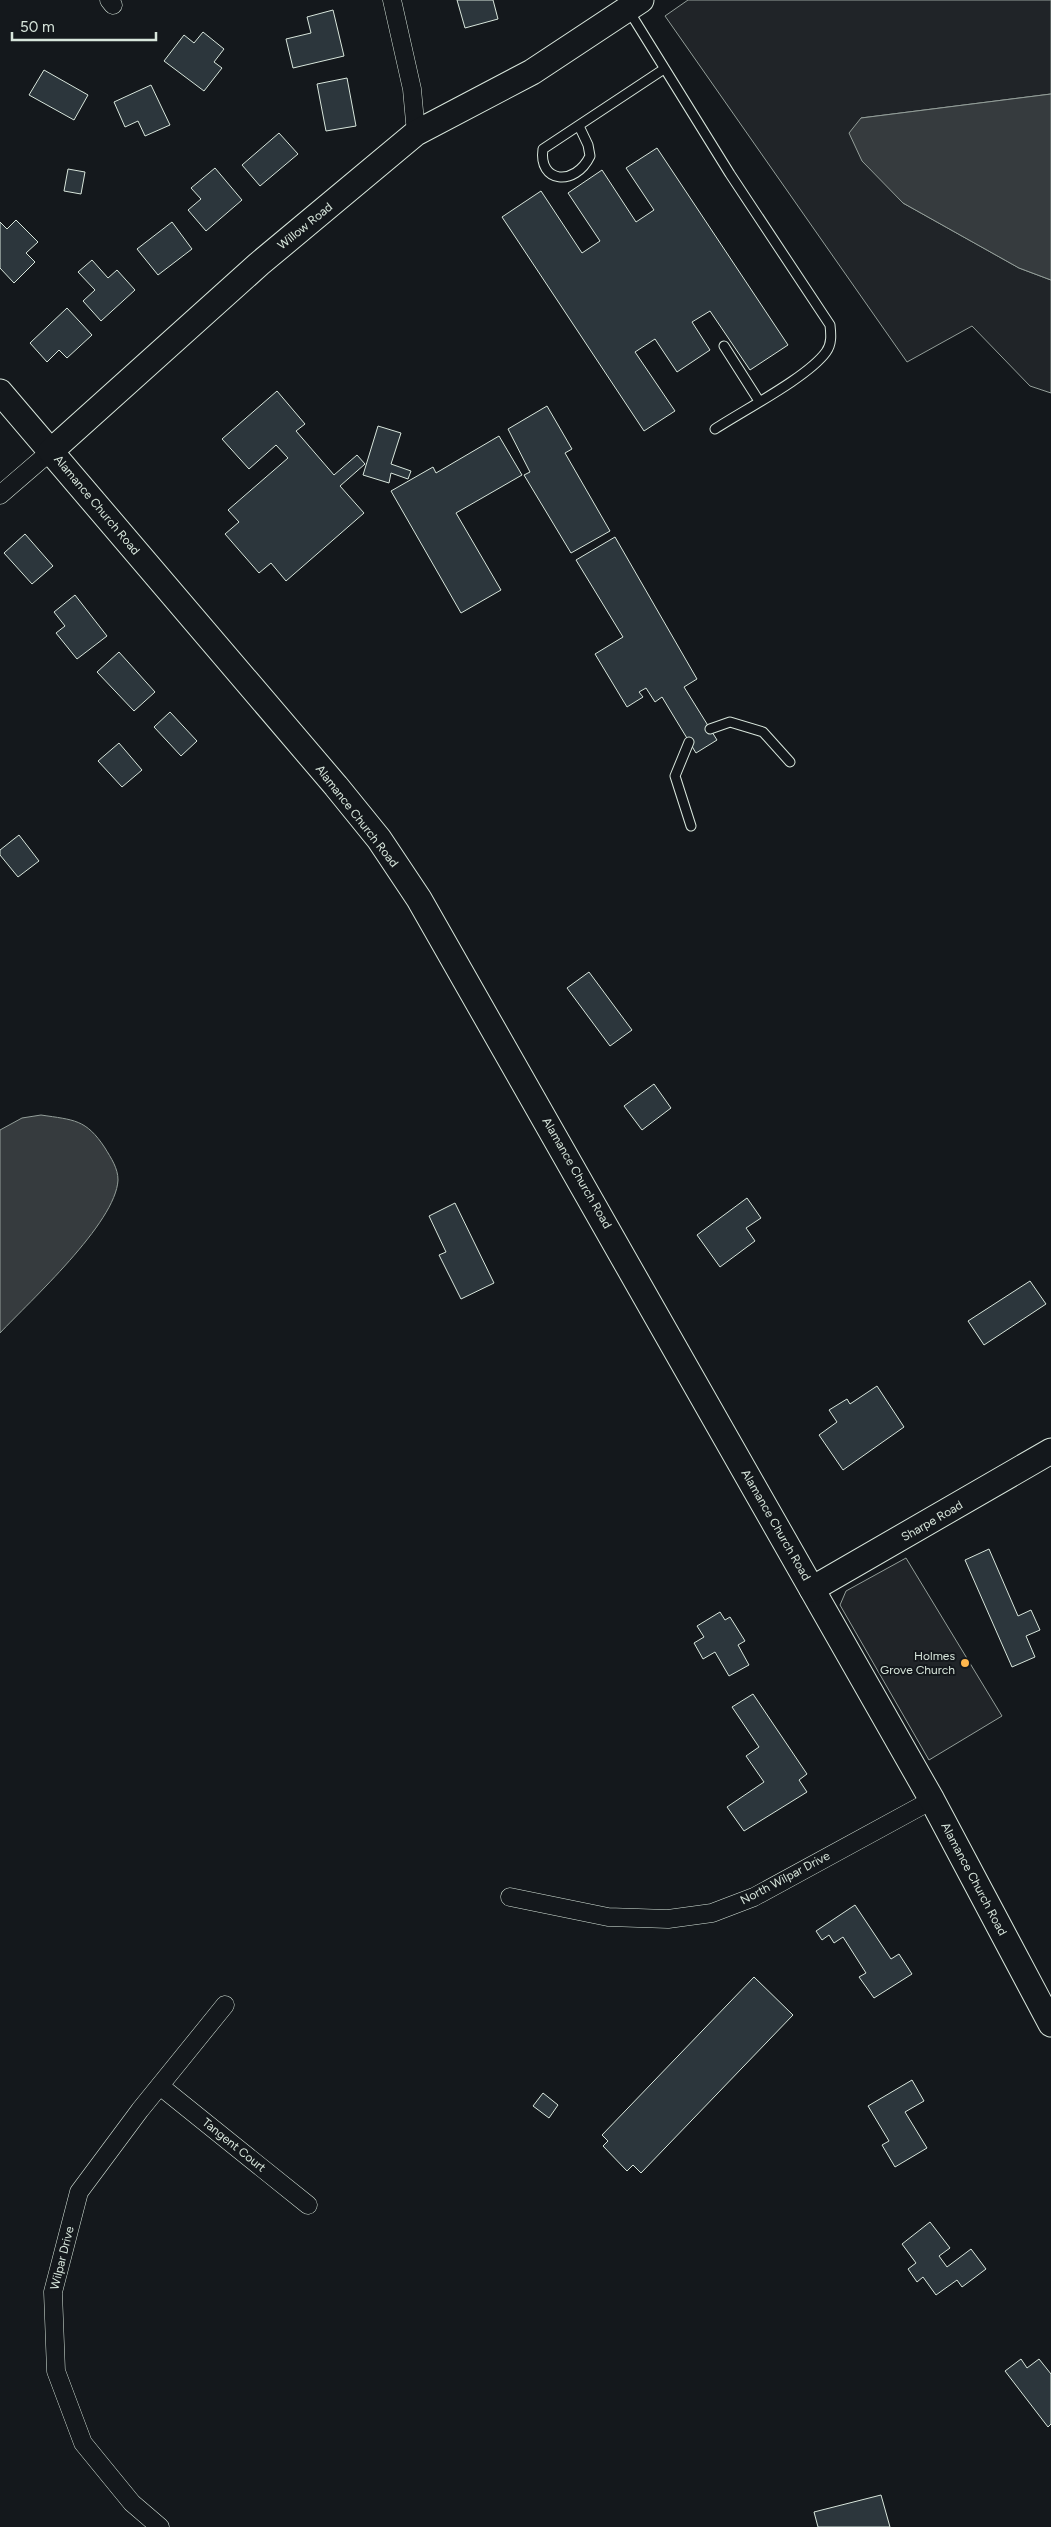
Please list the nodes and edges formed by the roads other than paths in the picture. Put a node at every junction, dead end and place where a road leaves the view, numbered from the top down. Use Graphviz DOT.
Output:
graph roads {
  1 [pos="392,0"];
  2 [pos="634,4"];
  3 [pos="664,69"];
  4 [pos="579,126"];
  5 [pos="416,133"];
  6 [pos="724,346"];
  7 [pos="0,392"];
  8 [pos="759,401"];
  9 [pos="715,429"];
  10 [pos="51,451"];
  11 [pos="0,495"];
  12 [pos="710,729"];
  13 [pos="689,742"];
  14 [pos="790,762"];
  15 [pos="691,826"];
  16 [pos="1051,1451"];
  17 [pos="812,1589"];
  18 [pos="932,1800"];
  19 [pos="510,1898"];
  20 [pos="225,2005"];
  21 [pos="1051,2024"];
  22 [pos="160,2086"];
  23 [pos="308,2205"];
  24 [pos="160,2527"];
  1 -- 5 [label="street"];
  2 -- 3 [label="lane"];
  2 -- 5 [label="main road, Willow Road"];
  3 -- 4 [label="lane"];
  3 -- 8 [label="lane"];
  4 -- 4 [label="lane"];
  5 -- 10 [label="main road, Willow Road"];
  6 -- 8 [label="lane"];
  7 -- 10 [label="main road, Alamance Church Road"];
  8 -- 9 [label="lane"];
  10 -- 11 [label="street, Willow Road"];
  10 -- 17 [label="main road, Alamance Church Road"];
  12 -- 14 [label="lane"];
  13 -- 15 [label="lane"];
  16 -- 17 [label="main road, Sharpe Road"];
  17 -- 18 [label="main road, Alamance Church Road"];
  18 -- 19 [label="street, North Wilpar Drive"];
  18 -- 21 [label="main road, Alamance Church Road"];
  20 -- 22 [label="street, Wilpar Drive"];
  22 -- 23 [label="street, Tangent Court"];
  22 -- 24 [label="street, Wilpar Drive"];
}
